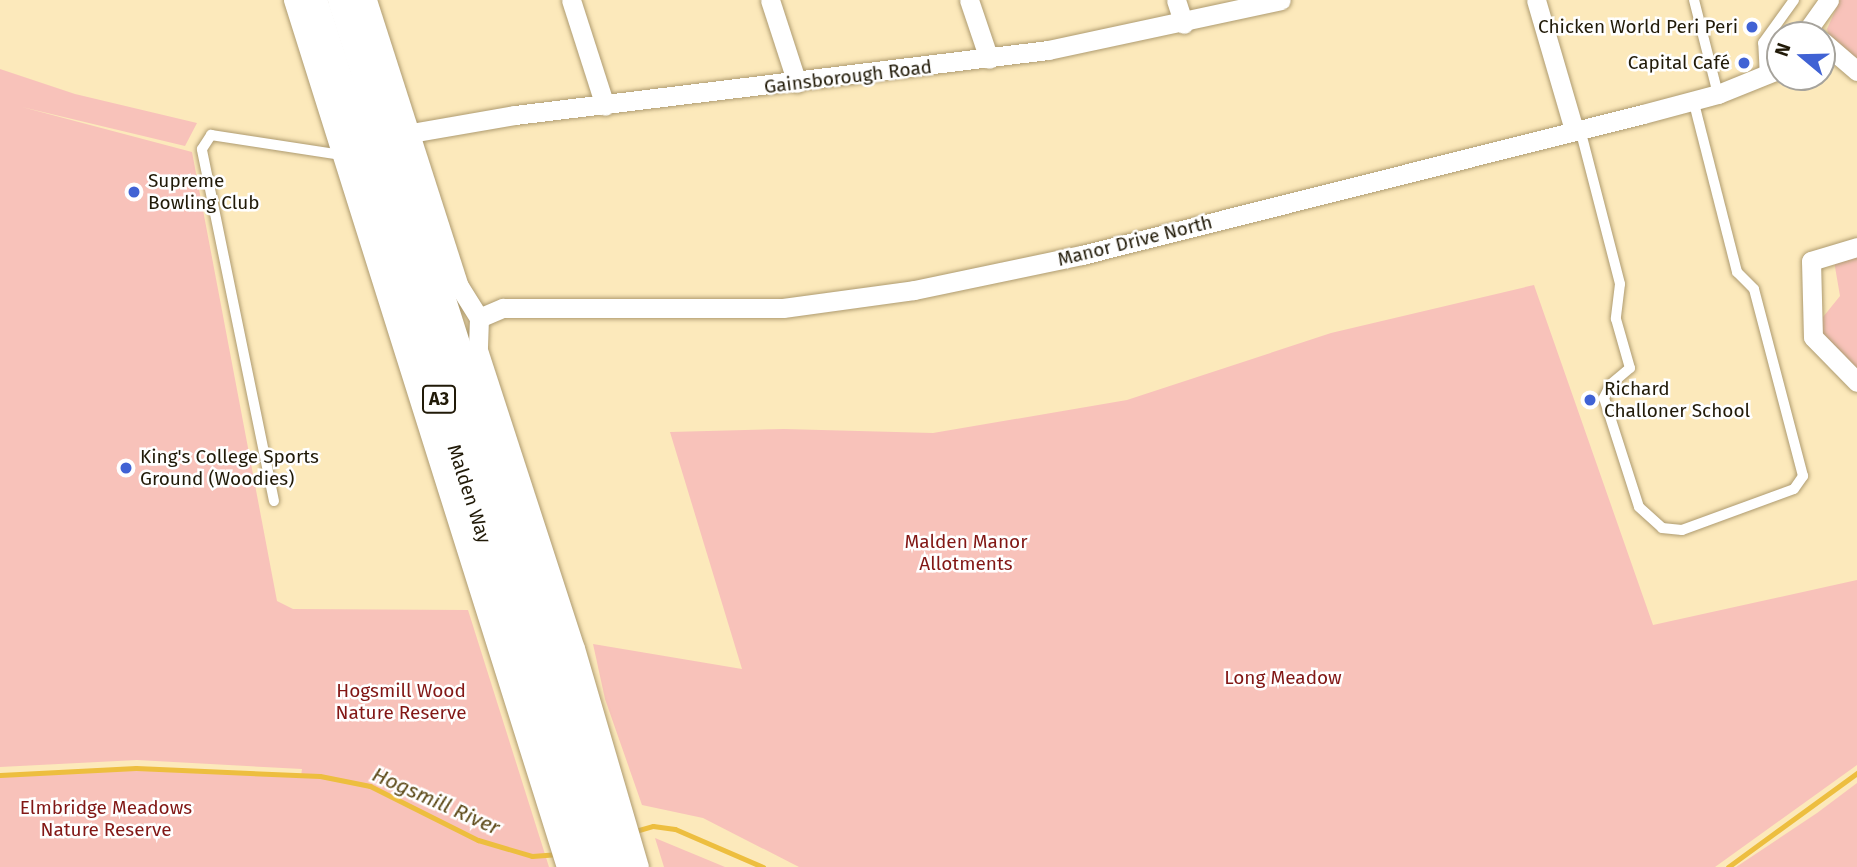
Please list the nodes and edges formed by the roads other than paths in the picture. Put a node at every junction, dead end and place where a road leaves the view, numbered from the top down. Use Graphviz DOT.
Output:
graph roads {
  1 [pos="293,0"];
  2 [pos="311,0"];
  3 [pos="344,0"];
  4 [pos="367,0"];
  5 [pos="571,0"];
  6 [pos="770,0"];
  7 [pos="970,0"];
  8 [pos="1176,0"];
  9 [pos="1282,0"];
  10 [pos="1536,0"];
  11 [pos="1694,0"];
  12 [pos="1794,0"];
  13 [pos="1779,21"];
  14 [pos="1184,24"];
  15 [pos="1836,48"];
  16 [pos="989,59"];
  17 [pos="1857,71"];
  18 [pos="1766,75"];
  19 [pos="797,83"];
  20 [pos="1718,94"];
  21 [pos="1693,100"];
  22 [pos="605,106"];
  23 [pos="1577,130"];
  24 [pos="411,134"];
  25 [pos="341,155"];
  26 [pos="1857,247"];
  27 [pos="479,318"];
  28 [pos="1857,382"];
  29 [pos="274,501"];
  30 [pos="580,795"];
  31 [pos="633,865"];
  32 [pos="566,867"];
  33 [pos="590,867"];
  1 -- 25 [label="street, Malden Way"];
  2 -- 30 [label="highway, Malden Way / A3"];
  3 -- 30 [label="highway, Malden Way / A3"];
  4 -- 24 [label="street"];
  5 -- 22 [label="street"];
  6 -- 19 [label="street"];
  7 -- 16 [label="street"];
  8 -- 14 [label="street"];
  9 -- 14 [label="street, Gainsborough Road"];
  10 -- 23 [label="street"];
  11 -- 20 [label="lane"];
  12 -- 13 [label="lane"];
  14 -- 16 [label="street, Gainsborough Road"];
  15 -- 17 [label="street"];
  16 -- 19 [label="street, Gainsborough Road"];
  18 -- 20 [label="street, Manor Drive North"];
  19 -- 22 [label="street, Gainsborough Road"];
  20 -- 21 [label="street, Manor Drive North"];
  21 -- 23 [label="street, Manor Drive North"];
  21 -- 23 [label="lane"];
  22 -- 24 [label="street, Gainsborough Road"];
  23 -- 27 [label="street, Manor Drive North"];
  24 -- 27 [label="street"];
  25 -- 29 [label="lane"];
  25 -- 30 [label="street, Malden Way"];
  26 -- 28 [label="street"];
  27 -- 30 [label="street, Malden Way"];
  30 -- 31 [label="highway, Malden Way / A3"];
  30 -- 32 [label="street, Malden Way"];
  30 -- 33 [label="highway, Malden Way / A3"];
}
